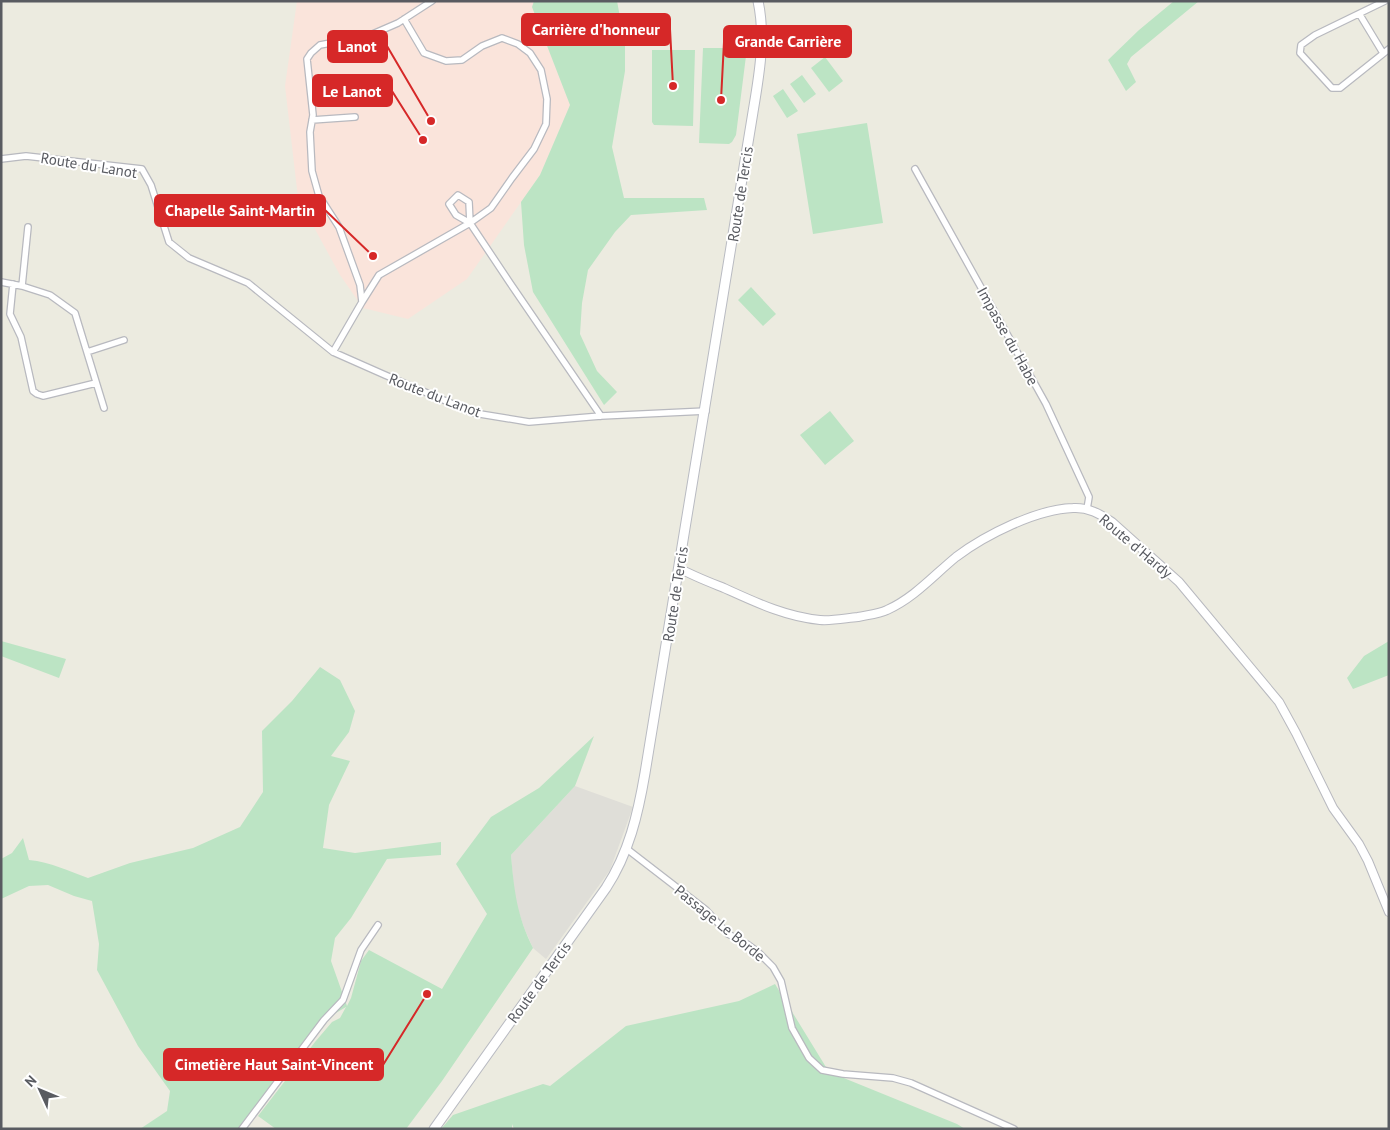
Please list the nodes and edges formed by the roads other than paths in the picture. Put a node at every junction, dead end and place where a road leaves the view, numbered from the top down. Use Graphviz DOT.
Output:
graph roads {
  1 [pos="432,1"];
  2 [pos="758,1"];
  3 [pos="1386,1"];
  4 [pos="1360,15"];
  5 [pos="404,19"];
  6 [pos="1386,51"];
  7 [pos="355,117"];
  8 [pos="312,120"];
  9 [pos="1,160"];
  10 [pos="914,169"];
  11 [pos="470,223"];
  12 [pos="28,227"];
  13 [pos="1,282"];
  14 [pos="13,284"];
  15 [pos="22,286"];
  16 [pos="362,302"];
  17 [pos="124,340"];
  18 [pos="87,352"];
  19 [pos="333,352"];
  20 [pos="96,382"];
  21 [pos="104,408"];
  22 [pos="706,411"];
  23 [pos="601,416"];
  24 [pos="1087,509"];
  25 [pos="679,568"];
  26 [pos="627,849"];
  27 [pos="1389,912"];
  28 [pos="378,925"];
  29 [pos="242,1129"];
  30 [pos="434,1129"];
  31 [pos="1014,1129"];
  1 -- 5 [label="street"];
  2 -- 22 [label="main road, Route de Tercis"];
  3 -- 4 [label="street"];
  4 -- 6 [label="street"];
  4 -- 6 [label="street"];
  5 -- 8 [label="street"];
  5 -- 11 [label="street"];
  7 -- 8 [label="street"];
  8 -- 16 [label="street"];
  9 -- 19 [label="street, Route du Lanot"];
  10 -- 24 [label="street, Impasse du Habe"];
  11 -- 11 [label="street"];
  11 -- 16 [label="street"];
  11 -- 23 [label="street"];
  12 -- 15 [label="street"];
  13 -- 14 [label="street"];
  14 -- 15 [label="street"];
  14 -- 20 [label="street"];
  15 -- 18 [label="street"];
  16 -- 19 [label="street"];
  17 -- 18 [label="street"];
  18 -- 20 [label="street"];
  19 -- 23 [label="street, Route du Lanot"];
  20 -- 21 [label="street"];
  22 -- 23 [label="street, Route du Lanot"];
  22 -- 25 [label="main road, Route de Tercis"];
  24 -- 25 [label="street, Route d'Hardy"];
  24 -- 27 [label="street, Route d'Hardy"];
  25 -- 26 [label="main road, Route de Tercis"];
  26 -- 30 [label="main road, Route de Tercis"];
  26 -- 31 [label="street, Passage Le Borde"];
  28 -- 29 [label="street"];
}
